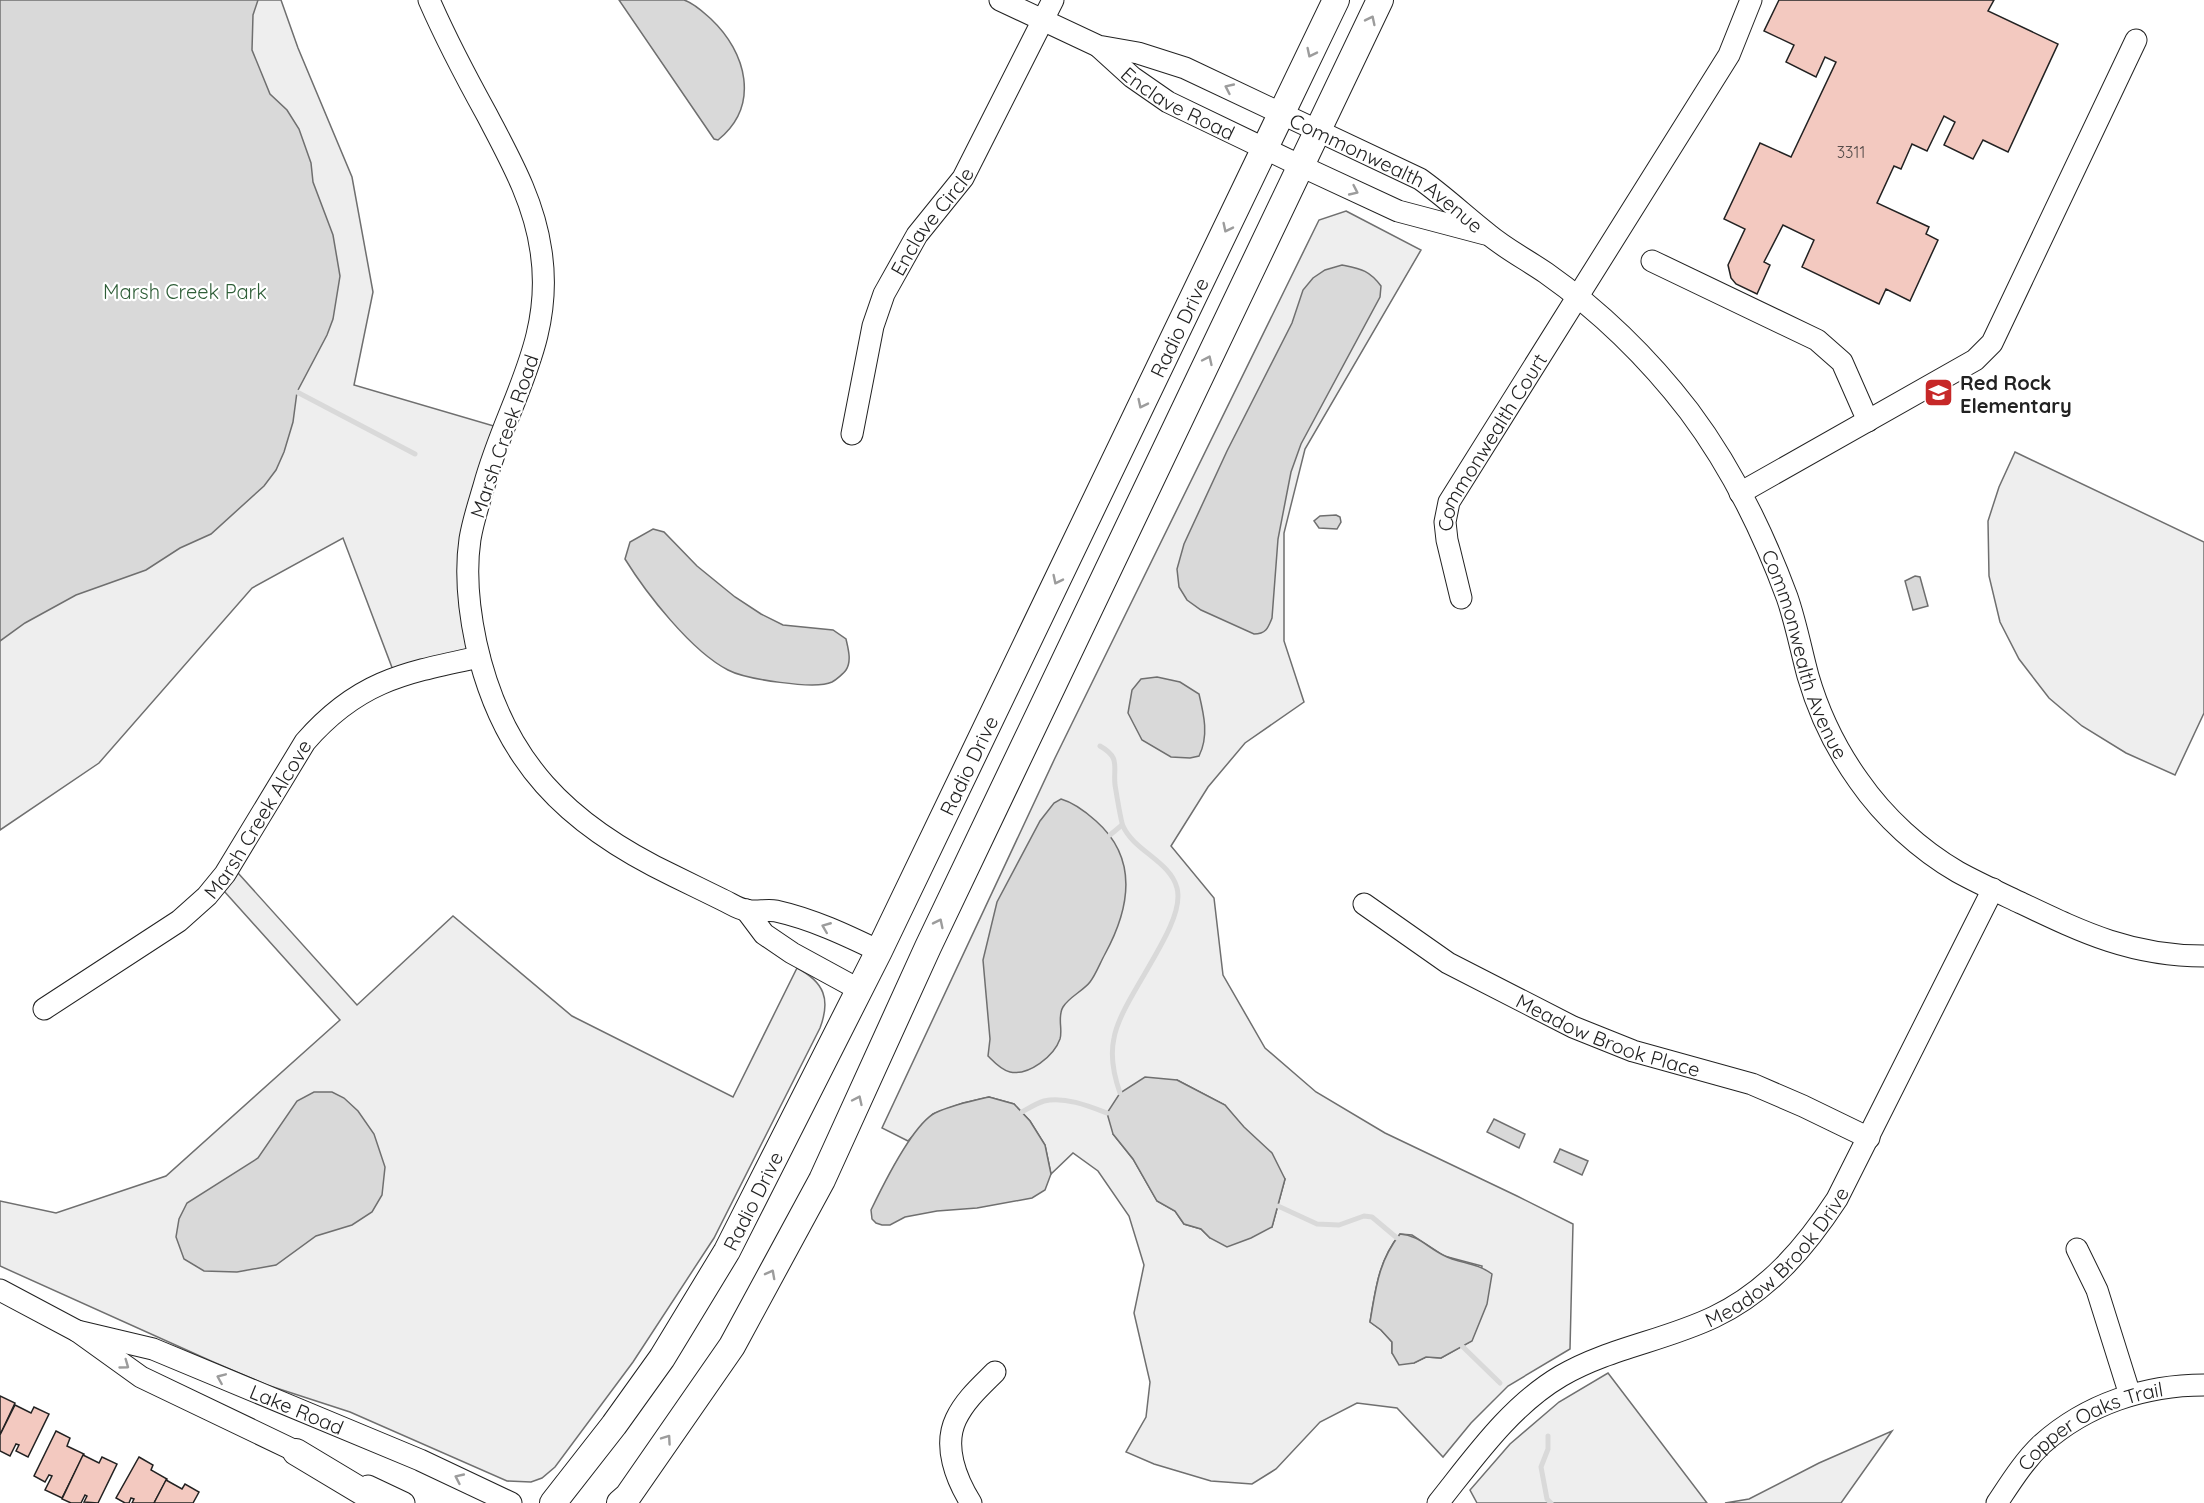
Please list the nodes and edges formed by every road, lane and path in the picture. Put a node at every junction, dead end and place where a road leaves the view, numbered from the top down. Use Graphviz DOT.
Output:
graph roads {
  1 [pos="429,0"];
  2 [pos="1000,0"];
  3 [pos="1053,0"];
  4 [pos="1336,0"];
  5 [pos="1380,0"];
  6 [pos="1751,0"];
  7 [pos="1043,21"];
  8 [pos="2136,40"];
  9 [pos="1098,46"];
  10 [pos="1282,113"];
  11 [pos="1318,130"];
  12 [pos="1265,148"];
  13 [pos="1301,166"];
  14 [pos="1489,235"];
  15 [pos="1652,261"];
  16 [pos="1576,297"];
  17 [pos="1868,421"];
  18 [pos="852,434"];
  19 [pos="1740,493"];
  20 [pos="1461,598"];
  21 [pos="479,657"];
  22 [pos="1992,889"];
  23 [pos="1364,904"];
  24 [pos="746,910"];
  25 [pos="879,951"];
  26 [pos="2204,956"];
  27 [pos="858,989"];
  28 [pos="44,1009"];
  29 [pos="1869,1138"];
  30 [pos="2078,1249"];
  31 [pos="0,1290"];
  32 [pos="77,1331"];
  33 [pos="995,1372"];
  34 [pos="2204,1385"];
  35 [pos="2130,1395"];
  36 [pos="296,1452"];
  37 [pos="642,1475"];
  38 [pos="381,1503"];
  39 [pos="404,1503"];
  40 [pos="511,1503"];
  41 [pos="553,1503"];
  42 [pos="620,1503"];
  43 [pos="636,1503"];
  44 [pos="971,1503"];
  45 [pos="1438,1503"];
  46 [pos="1997,1503"];
  1 -- 21 [label="street, Marsh Creek Road"];
  2 -- 7 [label="street, Enclave Road"];
  3 -- 7 [label="street, Enclave Circle"];
  4 -- 10 [label="main road, Radio Drive, one-way"];
  11 -- 5 [label="main road, Radio Drive, one-way"];
  6 -- 16 [label="street, Commonwealth Court"];
  7 -- 9 [label="street, Enclave Road"];
  7 -- 18 [label="street, Enclave Circle"];
  8 -- 17 [label="street"];
  10 -- 9 [label="street, Enclave Road, one-way"];
  9 -- 12 [label="street, Enclave Road"];
  10 -- 11 [label="street, Commonwealth Avenue"];
  10 -- 12 [label="main road, Radio Drive"];
  11 -- 13 [label="main road, Radio Drive"];
  11 -- 14 [label="street, Commonwealth Avenue"];
  12 -- 13 [label="street, Commonwealth Avenue"];
  12 -- 25 [label="main road, Radio Drive, one-way"];
  13 -- 14 [label="street, Commonwealth Avenue, one-way"];
  37 -- 13 [label="main road, Radio Drive, one-way"];
  14 -- 16 [label="street, Commonwealth Avenue"];
  15 -- 17 [label="street"];
  16 -- 19 [label="street, Commonwealth Avenue"];
  16 -- 20 [label="street, Commonwealth Court"];
  17 -- 19 [label="street"];
  19 -- 22 [label="street, Commonwealth Avenue"];
  21 -- 24 [label="street, Marsh Creek Road"];
  21 -- 28 [label="street, Marsh Creek Alcove"];
  22 -- 26 [label="street, Commonwealth Avenue"];
  22 -- 29 [label="street, Meadow Brook Drive"];
  23 -- 29 [label="street, Meadow Brook Place"];
  25 -- 24 [label="street, Marsh Creek Road, one-way"];
  24 -- 27 [label="street, Marsh Creek Road"];
  25 -- 27 [label="main road, Radio Drive"];
  27 -- 41 [label="main road, Radio Drive"];
  29 -- 45 [label="street, Meadow Brook Drive"];
  30 -- 35 [label="street"];
  31 -- 32 [label="street, Lake Road"];
  32 -- 36 [label="street, Lake Road, one-way"];
  40 -- 32 [label="street, Lake Road, one-way"];
  33 -- 44 [label="street"];
  34 -- 35 [label="street, Copper Oaks Trail"];
  35 -- 46 [label="street, Copper Oaks Trail"];
  36 -- 38 [label="main road"];
  36 -- 39 [label="street, Lake Road"];
  37 -- 42 [label="main road, Radio Drive"];
  37 -- 43 [label="main road"];
}
